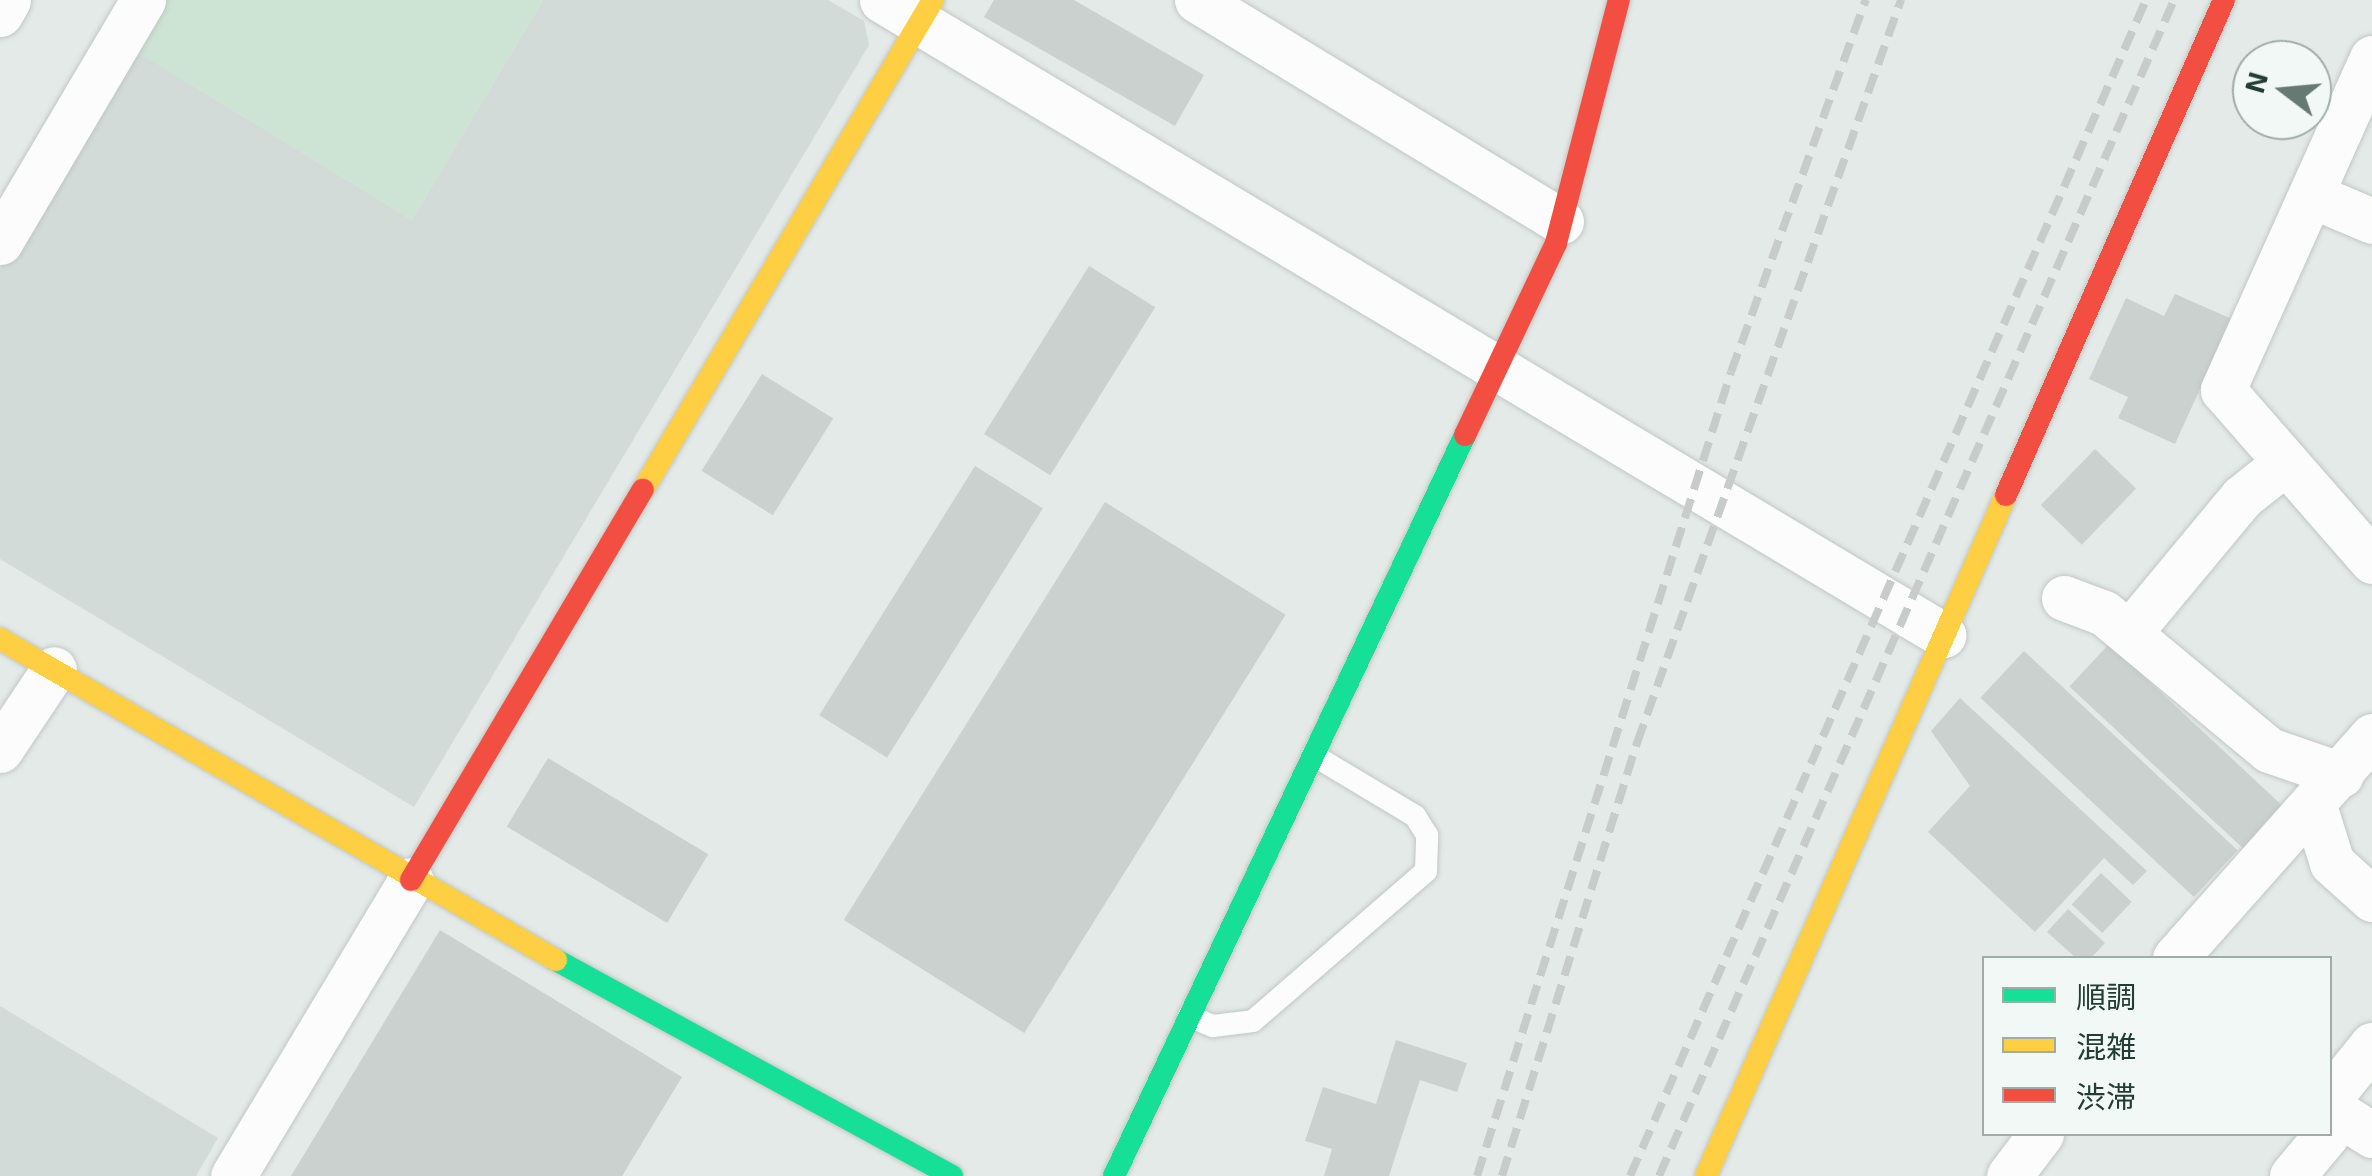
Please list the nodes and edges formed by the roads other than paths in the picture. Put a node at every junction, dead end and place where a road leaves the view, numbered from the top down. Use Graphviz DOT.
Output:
graph roads {
  1 [pos="8,0"];
  2 [pos="143,0"];
  3 [pos="1197,0"];
  4 [pos="1618,0"];
  5 [pos="2224,0"];
  6 [pos="911,8"];
  7 [pos="0,14"];
  8 [pos="2372,58"];
  9 [pos="2311,195"];
  10 [pos="2372,221"];
  11 [pos="1561,222"];
  12 [pos="0,242"];
  13 [pos="1497,370"];
  14 [pos="2286,462"];
  15 [pos="2372,560"];
  16 [pos="2064,598"];
  17 [pos="2128,633"];
  18 [pos="1942,635"];
  19 [pos="0,639"];
  20 [pos="54,669"];
  21 [pos="0,750"];
  22 [pos="1312,754"];
  23 [pos="2353,763"];
  24 [pos="411,880"];
  25 [pos="2372,899"];
  26 [pos="2177,956"];
  27 [pos="1186,1014"];
  28 [pos="2372,1046"];
  29 [pos="2338,1120"];
  30 [pos="2039,1136"];
  31 [pos="2325,1136"];
  32 [pos="233,1176"];
  33 [pos="952,1176"];
  34 [pos="1114,1176"];
  35 [pos="1706,1176"];
  36 [pos="2009,1176"];
  37 [pos="2292,1176"];
  1 -- 7 [label="street"];
  2 -- 12 [label="street"];
  3 -- 11 [label="street"];
  4 -- 11 [label="street"];
  5 -- 18 [label="street"];
  6 -- 13 [label="street"];
  6 -- 24 [label="street"];
  8 -- 9 [label="street"];
  9 -- 10 [label="street"];
  9 -- 14 [label="street"];
  11 -- 13 [label="street"];
  13 -- 18 [label="street"];
  13 -- 22 [label="street"];
  14 -- 15 [label="street"];
  14 -- 17 [label="street"];
  16 -- 17 [label="street"];
  17 -- 23 [label="street"];
  18 -- 35 [label="street"];
  19 -- 20 [label="street"];
  20 -- 21 [label="street"];
  20 -- 24 [label="street"];
  22 -- 27 [label="street"];
  22 -- 27 [label="lane"];
  23 -- 25 [label="street"];
  23 -- 26 [label="street"];
  24 -- 32 [label="street"];
  24 -- 33 [label="street"];
  27 -- 34 [label="street"];
  28 -- 29 [label="street"];
  30 -- 36 [label="street"];
  31 -- 37 [label="street"];
}
